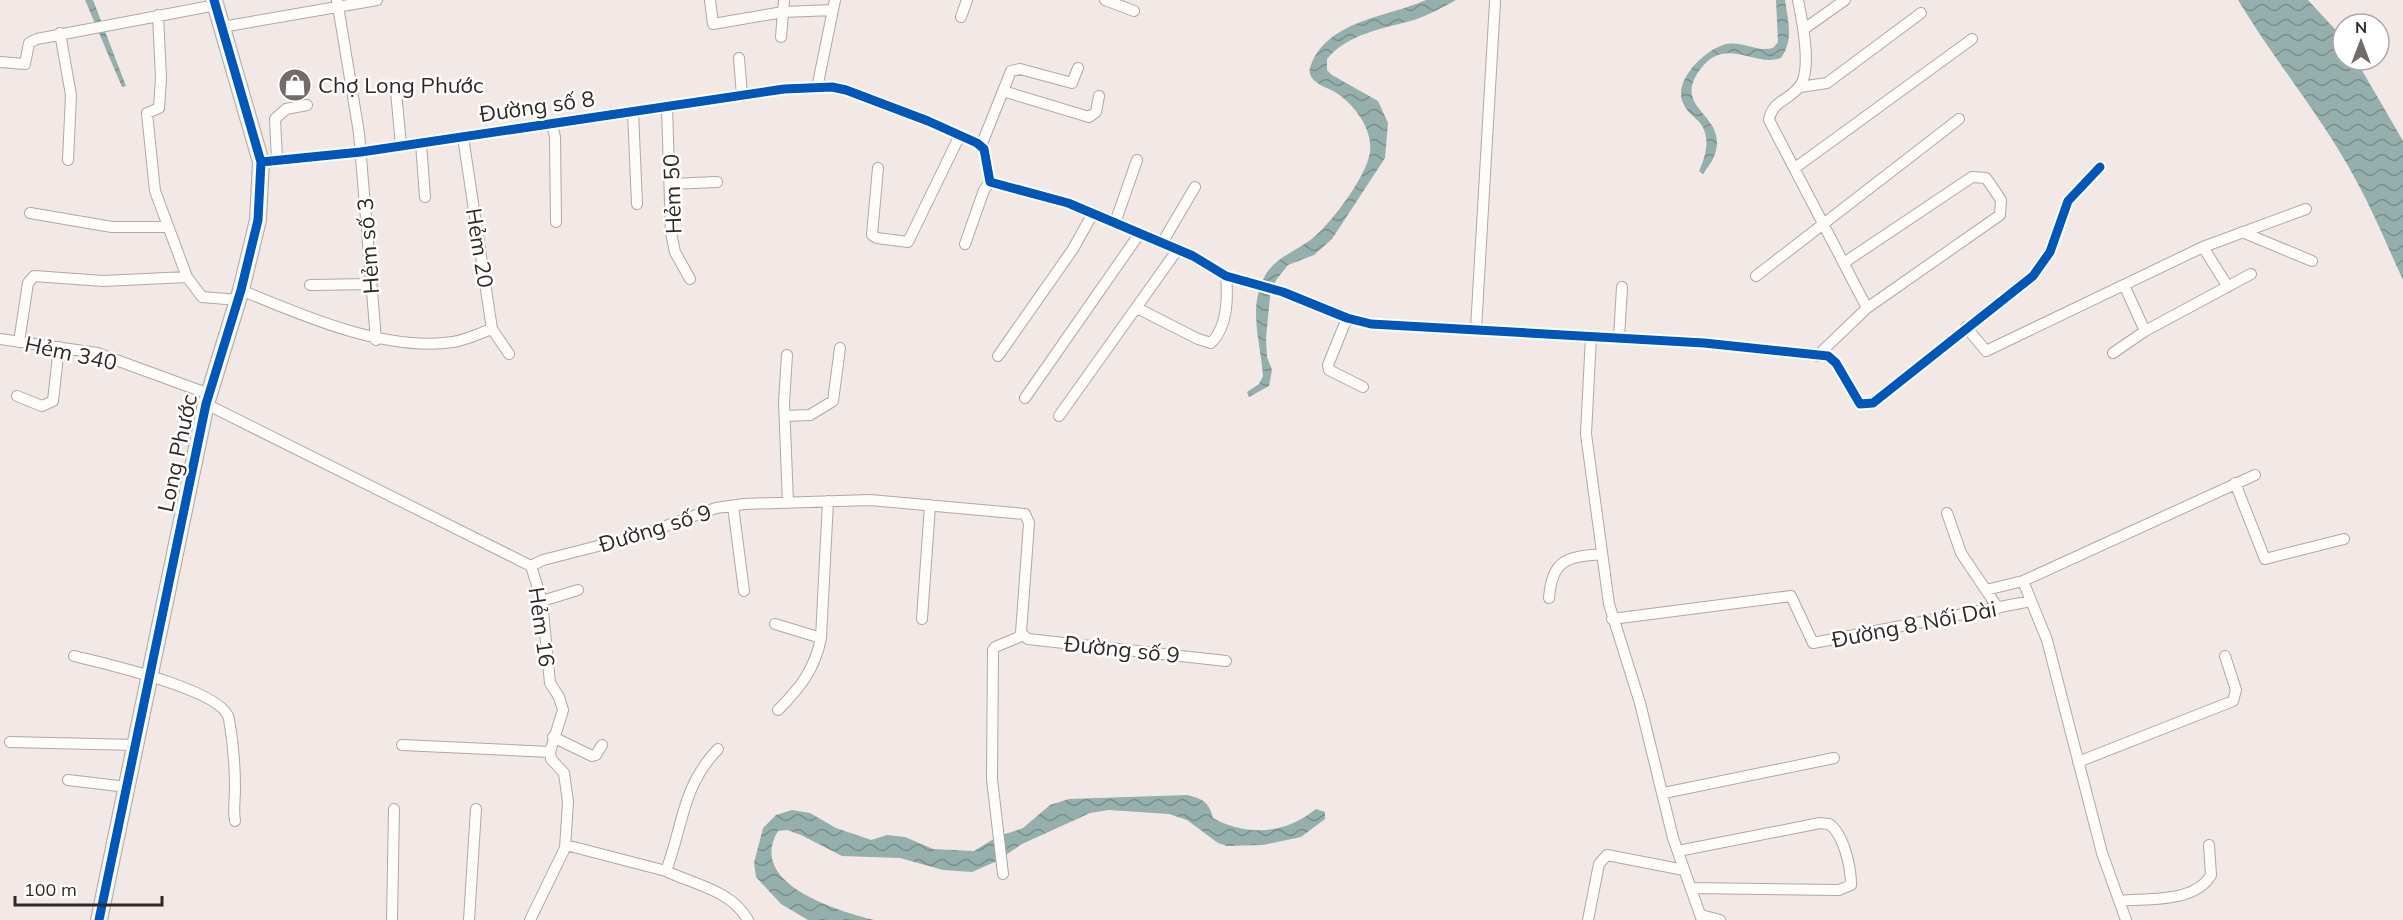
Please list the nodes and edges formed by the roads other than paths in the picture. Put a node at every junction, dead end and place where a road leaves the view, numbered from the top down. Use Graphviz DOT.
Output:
graph roads {
  1 [pos="377,0"];
  2 [pos="710,0"];
  3 [pos="784,0"];
  4 [pos="966,0"];
  5 [pos="1105,0"];
  6 [pos="1798,0"];
  7 [pos="1845,0"];
  8 [pos="215,2"];
  9 [pos="1495,2"];
  10 [pos="338,3"];
  11 [pos="834,5"];
  12 [pos="1134,11"];
  13 [pos="783,12"];
  14 [pos="1921,13"];
  15 [pos="158,15"];
  16 [pos="961,17"];
  17 [pos="222,27"];
  18 [pos="1804,29"];
  19 [pos="60,33"];
  20 [pos="781,37"];
  21 [pos="1972,39"];
  22 [pos="739,58"];
  23 [pos="0,62"];
  24 [pos="1078,68"];
  25 [pos="1800,87"];
  26 [pos="817,88"];
  27 [pos="396,91"];
  28 [pos="1003,91"];
  29 [pos="742,96"];
  30 [pos="1099,96"];
  31 [pos="307,105"];
  32 [pos="667,107"];
  33 [pos="633,112"];
  34 [pos="1959,119"];
  35 [pos="552,125"];
  36 [pos="960,135"];
  37 [pos="463,137"];
  38 [pos="421,143"];
  39 [pos="401,146"];
  40 [pos="981,146"];
  41 [pos="361,152"];
  42 [pos="68,160"];
  43 [pos="1137,160"];
  44 [pos="269,161"];
  45 [pos="2100,167"];
  46 [pos="878,168"];
  47 [pos="1795,168"];
  48 [pos="717,182"];
  49 [pos="990,182"];
  50 [pos="670,184"];
  51 [pos="1195,187"];
  52 [pos="425,197"];
  53 [pos="637,204"];
  54 [pos="2306,210"];
  55 [pos="30,213"];
  56 [pos="1093,213"];
  57 [pos="556,222"];
  58 [pos="1115,223"];
  59 [pos="1825,223"];
  60 [pos="167,227"];
  61 [pos="2242,232"];
  62 [pos="1140,233"];
  63 [pos="1162,243"];
  64 [pos="965,244"];
  65 [pos="2203,247"];
  66 [pos="1178,249"];
  67 [pos="2312,261"];
  68 [pos="1845,262"];
  69 [pos="2251,274"];
  70 [pos="1756,276"];
  71 [pos="188,277"];
  72 [pos="1231,278"];
  73 [pos="690,279"];
  74 [pos="370,284"];
  75 [pos="310,285"];
  76 [pos="2124,285"];
  77 [pos="1622,286"];
  78 [pos="2228,287"];
  79 [pos="240,295"];
  80 [pos="1137,308"];
  81 [pos="1867,308"];
  82 [pos="1347,318"];
  83 [pos="1966,327"];
  84 [pos="492,329"];
  85 [pos="1476,329"];
  86 [pos="2145,331"];
  87 [pos="1592,336"];
  88 [pos="1619,338"];
  89 [pos="0,339"];
  90 [pos="376,340"];
  91 [pos="19,342"];
  92 [pos="59,347"];
  93 [pos="840,348"];
  94 [pos="2113,353"];
  95 [pos="509,354"];
  96 [pos="787,355"];
  97 [pos="998,356"];
  98 [pos="1817,356"];
  99 [pos="1363,387"];
  100 [pos="17,396"];
  101 [pos="1025,398"];
  102 [pos="207,399"];
  103 [pos="785,416"];
  104 [pos="1059,416"];
  105 [pos="2255,475"];
  106 [pos="2235,483"];
  107 [pos="828,501"];
  108 [pos="788,503"];
  109 [pos="930,505"];
  110 [pos="733,506"];
  111 [pos="1947,513"];
  112 [pos="2344,539"];
  113 [pos="1602,554"];
  114 [pos="531,566"];
  115 [pos="2023,581"];
  116 [pos="578,590"];
  117 [pos="1986,590"];
  118 [pos="744,591"];
  119 [pos="1549,598"];
  120 [pos="542,601"];
  121 [pos="2031,601"];
  122 [pos="1998,608"];
  123 [pos="922,619"];
  124 [pos="1612,619"];
  125 [pos="775,624"];
  126 [pos="1021,633"];
  127 [pos="821,638"];
  128 [pos="74,656"];
  129 [pos="2225,656"];
  130 [pos="1226,661"];
  131 [pos="150,676"];
  132 [pos="778,710"];
  133 [pos="553,737"];
  134 [pos="10,742"];
  135 [pos="135,745"];
  136 [pos="402,745"];
  137 [pos="602,745"];
  138 [pos="718,749"];
  139 [pos="550,752"];
  140 [pos="1834,758"];
  141 [pos="2078,762"];
  142 [pos="68,780"];
  143 [pos="127,787"];
  144 [pos="1664,793"];
  145 [pos="394,809"];
  146 [pos="476,809"];
  147 [pos="235,821"];
  148 [pos="2209,844"];
  149 [pos="566,845"];
  150 [pos="1678,850"];
  151 [pos="1002,870"];
  152 [pos="1684,870"];
  153 [pos="666,871"];
  154 [pos="1691,888"];
  155 [pos="2120,901"];
  156 [pos="1701,918"];
  157 [pos="99,920"];
  158 [pos="392,920"];
  159 [pos="469,920"];
  160 [pos="530,920"];
  161 [pos="748,920"];
  162 [pos="1588,920"];
  163 [pos="1720,920"];
  164 [pos="2126,920"];
  1 -- 10 [label="street"];
  2 -- 13 [label="street"];
  3 -- 13 [label="street"];
  4 -- 16 [label="street"];
  5 -- 12 [label="street"];
  6 -- 18 [label="street"];
  7 -- 18 [label="street"];
  8 -- 15 [label="street"];
  8 -- 17 [label="street, Long Phước"];
  9 -- 85 [label="street"];
  10 -- 17 [label="street"];
  10 -- 41 [label="street, Hẻm số 3"];
  11 -- 13 [label="street"];
  11 -- 26 [label="street"];
  13 -- 20 [label="street"];
  14 -- 25 [label="street"];
  15 -- 19 [label="street"];
  15 -- 60 [label="street"];
  17 -- 44 [label="street, Long Phước"];
  18 -- 25 [label="street"];
  19 -- 23 [label="street"];
  19 -- 42 [label="street"];
  21 -- 47 [label="street"];
  22 -- 29 [label="street"];
  24 -- 28 [label="street"];
  25 -- 47 [label="street"];
  26 -- 29 [label="street, Đường số 8"];
  26 -- 36 [label="street, Đường số 8"];
  27 -- 39 [label="street"];
  28 -- 30 [label="street"];
  28 -- 40 [label="street"];
  29 -- 32 [label="street, Đường số 8"];
  31 -- 44 [label="street"];
  32 -- 33 [label="street, Đường số 8"];
  32 -- 50 [label="street, Hẻm 50"];
  33 -- 35 [label="street, Đường số 8"];
  33 -- 53 [label="street"];
  34 -- 59 [label="street"];
  35 -- 37 [label="street, Đường số 8"];
  35 -- 57 [label="street"];
  36 -- 40 [label="street, Đường số 8"];
  36 -- 46 [label="street"];
  37 -- 38 [label="street, Đường số 8"];
  37 -- 84 [label="street, Hẻm 20"];
  38 -- 39 [label="street, Đường số 8"];
  38 -- 52 [label="street"];
  39 -- 41 [label="street, Đường số 8"];
  40 -- 49 [label="street"];
  41 -- 44 [label="street, Đường số 8"];
  41 -- 74 [label="street, Hẻm số 3"];
  43 -- 58 [label="street"];
  44 -- 79 [label="street, Long Phước"];
  45 -- 83 [label="street"];
  47 -- 59 [label="street"];
  48 -- 50 [label="street"];
  49 -- 56 [label="street"];
  49 -- 64 [label="street"];
  50 -- 73 [label="street, Hẻm 50"];
  51 -- 63 [label="street"];
  54 -- 61 [label="street"];
  55 -- 60 [label="street"];
  56 -- 58 [label="street"];
  56 -- 97 [label="street"];
  58 -- 62 [label="street"];
  59 -- 68 [label="street"];
  59 -- 70 [label="street"];
  60 -- 71 [label="street"];
  61 -- 65 [label="street"];
  61 -- 67 [label="street"];
  62 -- 63 [label="street"];
  62 -- 101 [label="street"];
  63 -- 66 [label="street"];
  65 -- 76 [label="street"];
  65 -- 78 [label="street"];
  66 -- 72 [label="street"];
  66 -- 80 [label="street"];
  68 -- 81 [label="street"];
  68 -- 81 [label="street"];
  69 -- 78 [label="street"];
  71 -- 79 [label="street"];
  71 -- 91 [label="street"];
  72 -- 80 [label="street"];
  72 -- 82 [label="street"];
  74 -- 75 [label="street"];
  74 -- 90 [label="street, Hẻm số 3"];
  76 -- 83 [label="street"];
  76 -- 86 [label="street"];
  77 -- 88 [label="street"];
  78 -- 86 [label="street"];
  79 -- 90 [label="street"];
  79 -- 102 [label="street, Long Phước"];
  80 -- 104 [label="street"];
  81 -- 98 [label="street"];
  82 -- 85 [label="street"];
  82 -- 99 [label="street"];
  83 -- 98 [label="street"];
  84 -- 90 [label="street"];
  84 -- 95 [label="street, Hẻm 20"];
  85 -- 87 [label="street"];
  86 -- 94 [label="street"];
  87 -- 88 [label="street"];
  87 -- 113 [label="street"];
  88 -- 98 [label="street"];
  89 -- 91 [label="street, Hẻm 340"];
  91 -- 92 [label="street, Hẻm 340"];
  92 -- 100 [label="street"];
  92 -- 102 [label="street, Hẻm 340"];
  93 -- 103 [label="street"];
  96 -- 103 [label="street"];
  102 -- 114 [label="street"];
  102 -- 131 [label="street, Long Phước"];
  103 -- 108 [label="street"];
  105 -- 106 [label="street"];
  106 -- 112 [label="street"];
  106 -- 115 [label="street"];
  107 -- 108 [label="street, Đường số 9"];
  107 -- 109 [label="street, Đường số 9"];
  107 -- 127 [label="street"];
  108 -- 110 [label="street, Đường số 9"];
  109 -- 123 [label="street"];
  109 -- 126 [label="street, Đường số 9"];
  110 -- 114 [label="street, Đường số 9"];
  110 -- 118 [label="street"];
  111 -- 117 [label="street"];
  113 -- 119 [label="street"];
  113 -- 124 [label="street"];
  114 -- 120 [label="street, Hẻm 16"];
  115 -- 117 [label="street"];
  115 -- 121 [label="street"];
  116 -- 120 [label="street"];
  117 -- 122 [label="street"];
  120 -- 133 [label="street, Hẻm 16"];
  121 -- 122 [label="street, Đường 8 Nối Dài"];
  121 -- 141 [label="street"];
  122 -- 124 [label="street, Đường 8 Nối Dài"];
  124 -- 144 [label="street"];
  125 -- 127 [label="street"];
  126 -- 130 [label="street, Đường số 9"];
  126 -- 151 [label="street"];
  127 -- 132 [label="street"];
  128 -- 131 [label="street"];
  129 -- 141 [label="street"];
  131 -- 135 [label="street, Long Phước"];
  131 -- 147 [label="street"];
  133 -- 137 [label="street"];
  133 -- 139 [label="street, Hẻm 16"];
  134 -- 135 [label="street"];
  135 -- 143 [label="street, Long Phước"];
  136 -- 139 [label="street"];
  138 -- 153 [label="street"];
  139 -- 149 [label="street"];
  140 -- 144 [label="street"];
  141 -- 155 [label="street"];
  142 -- 143 [label="street"];
  143 -- 157 [label="street, Long Phước"];
  144 -- 150 [label="street"];
  145 -- 158 [label="street"];
  146 -- 159 [label="street"];
  148 -- 155 [label="street"];
  149 -- 153 [label="street"];
  149 -- 160 [label="street"];
  150 -- 152 [label="street"];
  150 -- 154 [label="street"];
  152 -- 154 [label="street"];
  152 -- 162 [label="street"];
  153 -- 161 [label="street"];
  154 -- 156 [label="street"];
  155 -- 164 [label="street"];
  156 -- 163 [label="street"];
}
